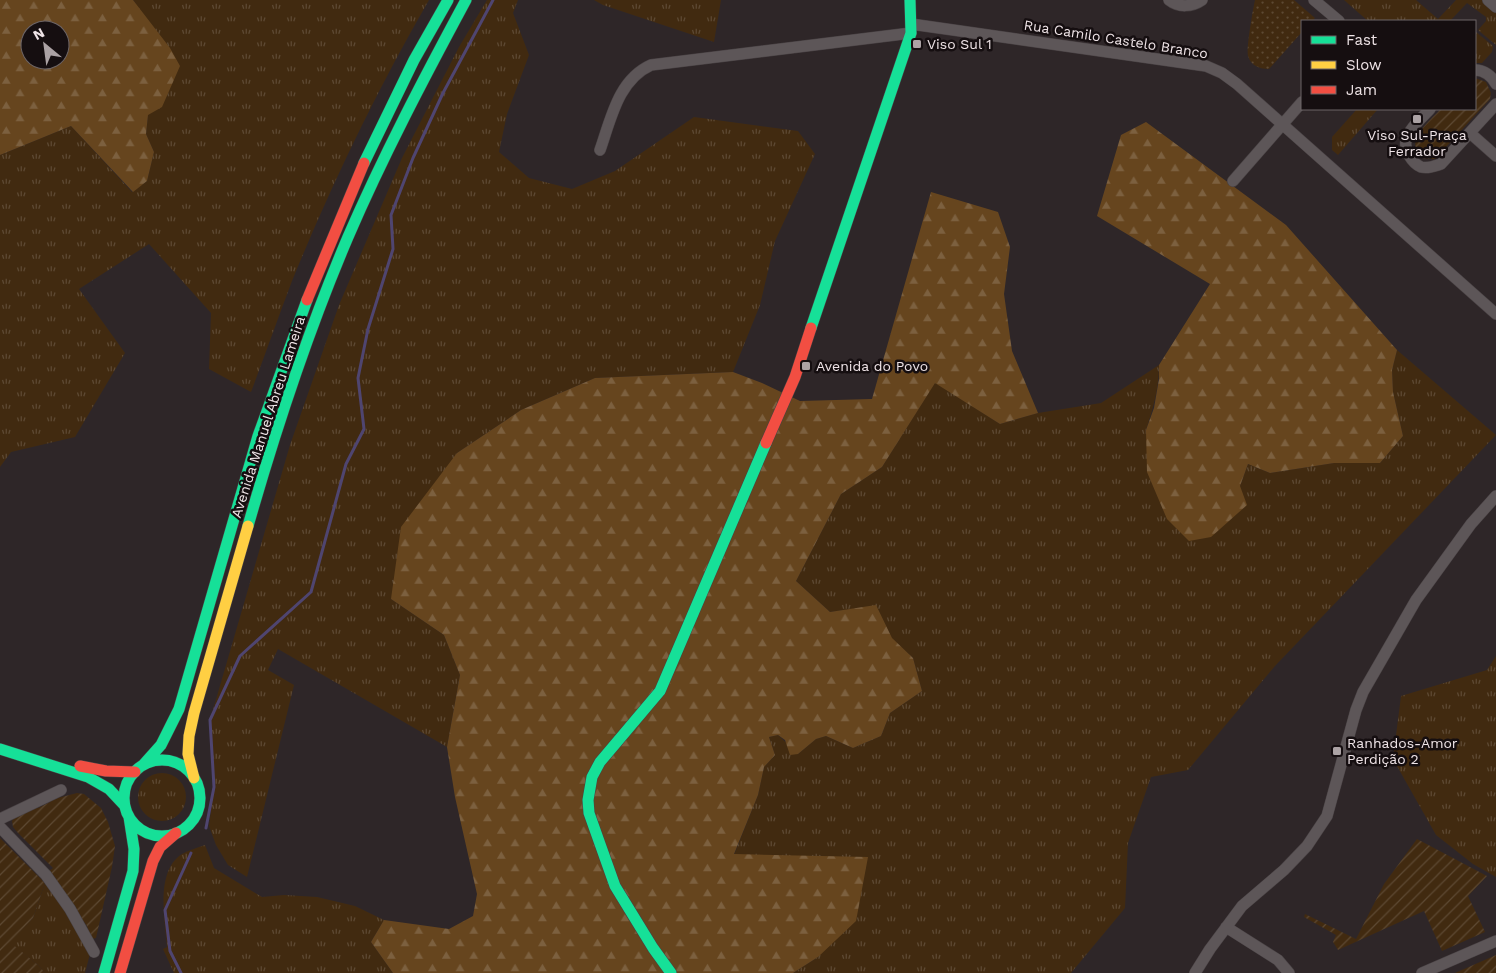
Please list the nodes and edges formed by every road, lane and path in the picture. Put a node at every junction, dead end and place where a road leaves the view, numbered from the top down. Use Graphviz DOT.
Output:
graph roads {
  1 [pos="448,0"];
  2 [pos="466,0"];
  3 [pos="910,0"];
  4 [pos="1169,0"];
  5 [pos="1202,0"];
  6 [pos="1314,0"];
  7 [pos="1488,0"];
  8 [pos="1496,7"];
  9 [pos="1338,20"];
  10 [pos="911,29"];
  11 [pos="1476,70"];
  12 [pos="1494,77"];
  13 [pos="1301,103"];
  14 [pos="1496,104"];
  15 [pos="1429,110"];
  16 [pos="1282,125"];
  17 [pos="1470,133"];
  18 [pos="600,150"];
  19 [pos="1496,156"];
  20 [pos="1233,181"];
  21 [pos="1496,314"];
  22 [pos="1496,496"];
  23 [pos="0,742"];
  24 [pos="0,749"];
  25 [pos="144,764"];
  26 [pos="134,772"];
  27 [pos="194,778"];
  28 [pos="61,790"];
  29 [pos="125,806"];
  30 [pos="129,817"];
  31 [pos="0,819"];
  32 [pos="0,827"];
  33 [pos="176,833"];
  34 [pos="1226,927"];
  35 [pos="1496,941"];
  36 [pos="94,952"];
  37 [pos="104,973"];
  38 [pos="120,973"];
  39 [pos="671,973"];
  40 [pos="1196,973"];
  41 [pos="1289,973"];
  42 [pos="1422,973"];
  1 -- 25 [label="main road, Avenida Manuel Abreu Lameira"];
  2 -- 27 [label="main road, Avenida Manuel Abreu Lameira"];
  3 -- 10 [label="main road"];
  4 -- 5 [label="street"];
  6 -- 9 [label="street"];
  7 -- 8 [label="street"];
  10 -- 16 [label="street, Rua Camilo Castelo Branco"];
  10 -- 18 [label="street, Rua Camilo Castelo Branco"];
  10 -- 39 [label="main road"];
  11 -- 12 [label="street"];
  13 -- 16 [label="street"];
  14 -- 17 [label="street"];
  15 -- 17 [label="street"];
  16 -- 20 [label="street"];
  16 -- 21 [label="street, Rua Camilo Castelo Branco"];
  17 -- 19 [label="street"];
  22 -- 34 [label="street"];
  23 -- 26 [label="main road"];
  24 -- 29 [label="main road"];
  25 -- 26 [label="main road"];
  25 -- 27 [label="main road"];
  26 -- 29 [label="main road"];
  27 -- 33 [label="main road"];
  28 -- 31 [label="street"];
  29 -- 30 [label="main road"];
  30 -- 33 [label="main road"];
  30 -- 37 [label="main road"];
  32 -- 36 [label="street"];
  33 -- 38 [label="main road"];
  34 -- 40 [label="street"];
  34 -- 41 [label="street"];
  35 -- 42 [label="street"];
}
